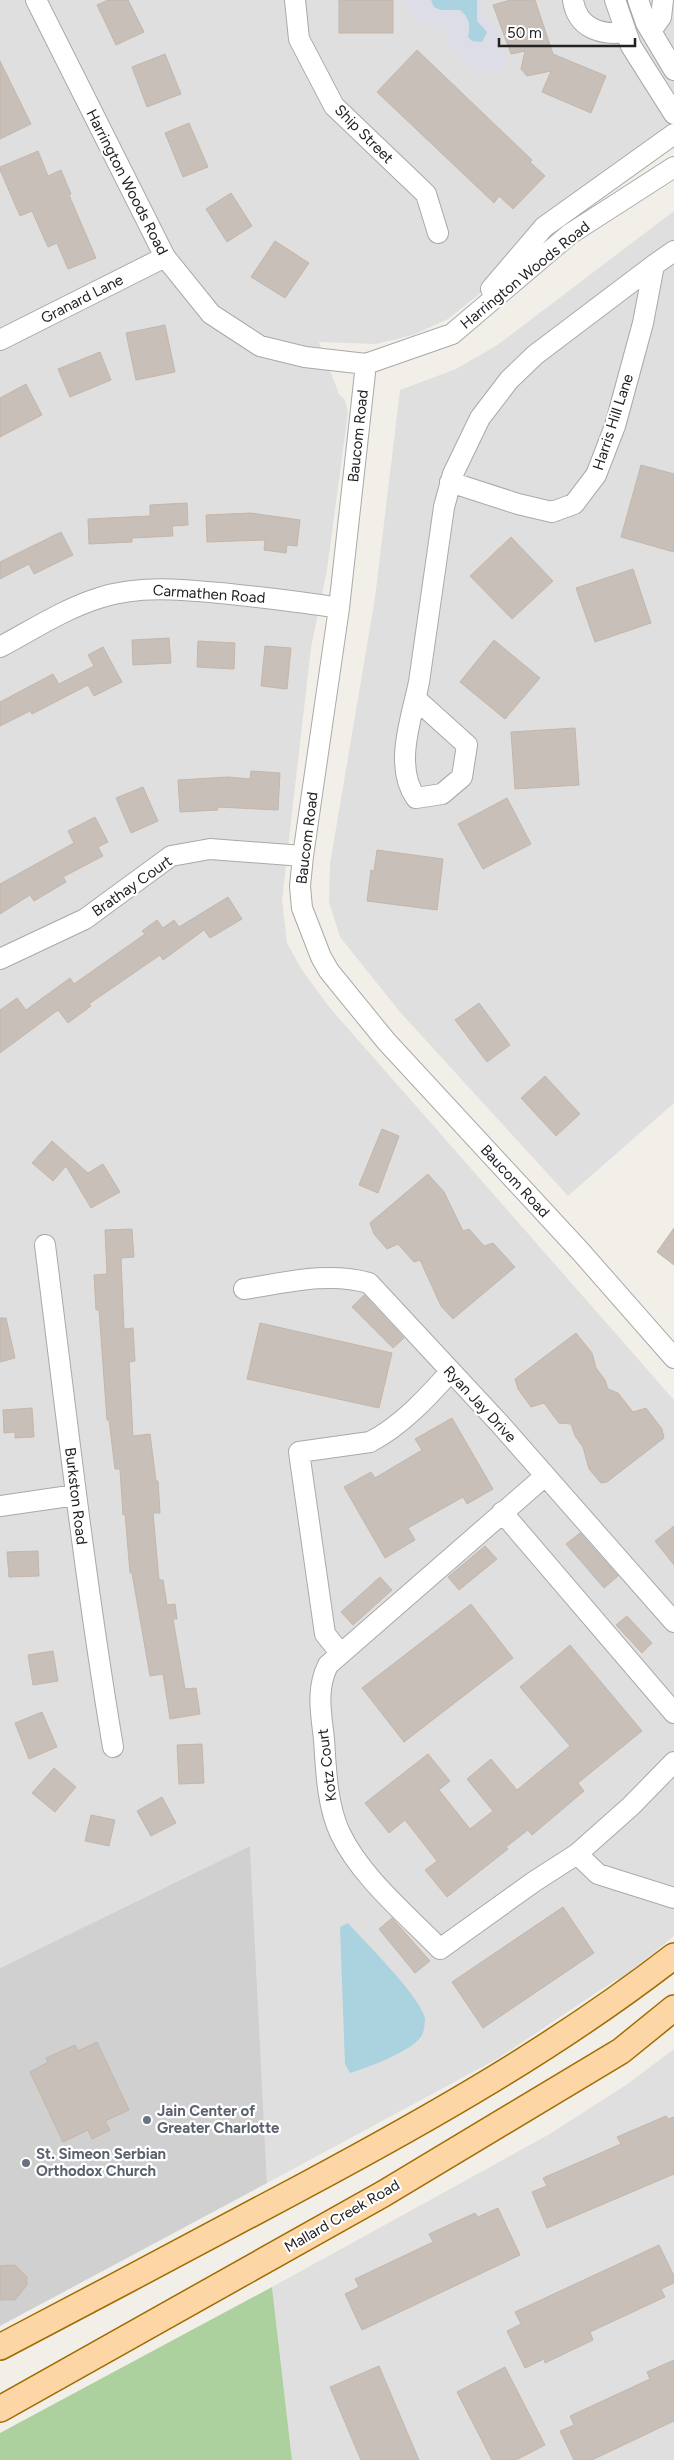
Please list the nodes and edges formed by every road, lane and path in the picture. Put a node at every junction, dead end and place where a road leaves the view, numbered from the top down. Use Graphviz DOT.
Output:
graph roads {
  1 [pos="36,0"];
  2 [pos="295,0"];
  3 [pos="574,0"];
  4 [pos="615,0"];
  5 [pos="638,0"];
  6 [pos="663,0"];
  7 [pos="651,31"];
  8 [pos="626,32"];
  9 [pos="674,70"];
  10 [pos="674,114"];
  11 [pos="674,134"];
  12 [pos="674,167"];
  13 [pos="438,233"];
  14 [pos="674,251"];
  15 [pos="165,257"];
  16 [pos="654,265"];
  17 [pos="452,334"];
  18 [pos="0,340"];
  19 [pos="366,364"];
  20 [pos="450,482"];
  21 [pos="339,608"];
  22 [pos="0,646"];
  23 [pos="416,699"];
  24 [pos="303,856"];
  25 [pos="0,959"];
  26 [pos="45,1244"];
  27 [pos="244,1289"];
  28 [pos="674,1358"];
  29 [pos="450,1372"];
  30 [pos="545,1476"];
  31 [pos="76,1495"];
  32 [pos="0,1506"];
  33 [pos="502,1512"];
  34 [pos="674,1622"];
  35 [pos="341,1654"];
  36 [pos="674,1713"];
  37 [pos="113,1747"];
  38 [pos="674,1762"];
  39 [pos="577,1854"];
  40 [pos="674,1898"];
  41 [pos="674,1956"];
  42 [pos="674,2008"];
  43 [pos="0,2347"];
  44 [pos="0,2409"];
  1 -- 15 [label="street, Harrington Woods Road"];
  2 -- 13 [label="street, Ship Street"];
  3 -- 8 [label="street"];
  4 -- 8 [label="street"];
  5 -- 7 [label="street"];
  6 -- 7 [label="street"];
  7 -- 9 [label="street"];
  8 -- 10 [label="street"];
  11 -- 17 [label="street, Harrington Woods Road"];
  12 -- 17 [label="street, Harrington Woods Road"];
  14 -- 16 [label="street"];
  15 -- 18 [label="street, Granard Lane"];
  15 -- 19 [label="street, Harrington Woods Road"];
  16 -- 20 [label="street"];
  16 -- 20 [label="street, Harris Hill Lane"];
  17 -- 19 [label="street, Harrington Woods Road"];
  19 -- 21 [label="street, Baucom Road"];
  20 -- 23 [label="street"];
  21 -- 22 [label="street, Carmathen Road"];
  21 -- 24 [label="street, Baucom Road"];
  23 -- 23 [label="street"];
  24 -- 25 [label="street, Brathay Court"];
  24 -- 28 [label="street, Baucom Road"];
  26 -- 31 [label="street, Burkston Road"];
  27 -- 29 [label="street, Ryan Jay Drive"];
  29 -- 30 [label="street, Ryan Jay Drive"];
  29 -- 35 [label="street"];
  30 -- 33 [label="street, Kotz Court"];
  30 -- 34 [label="street, Ryan Jay Drive"];
  31 -- 32 [label="street"];
  31 -- 37 [label="street, Burkston Road"];
  33 -- 35 [label="street, Kotz Court"];
  33 -- 36 [label="street"];
  35 -- 39 [label="street, Kotz Court"];
  38 -- 39 [label="street"];
  39 -- 40 [label="street"];
  41 -- 43 [label="main road"];
  42 -- 44 [label="main road, Mallard Creek Road"];
}
